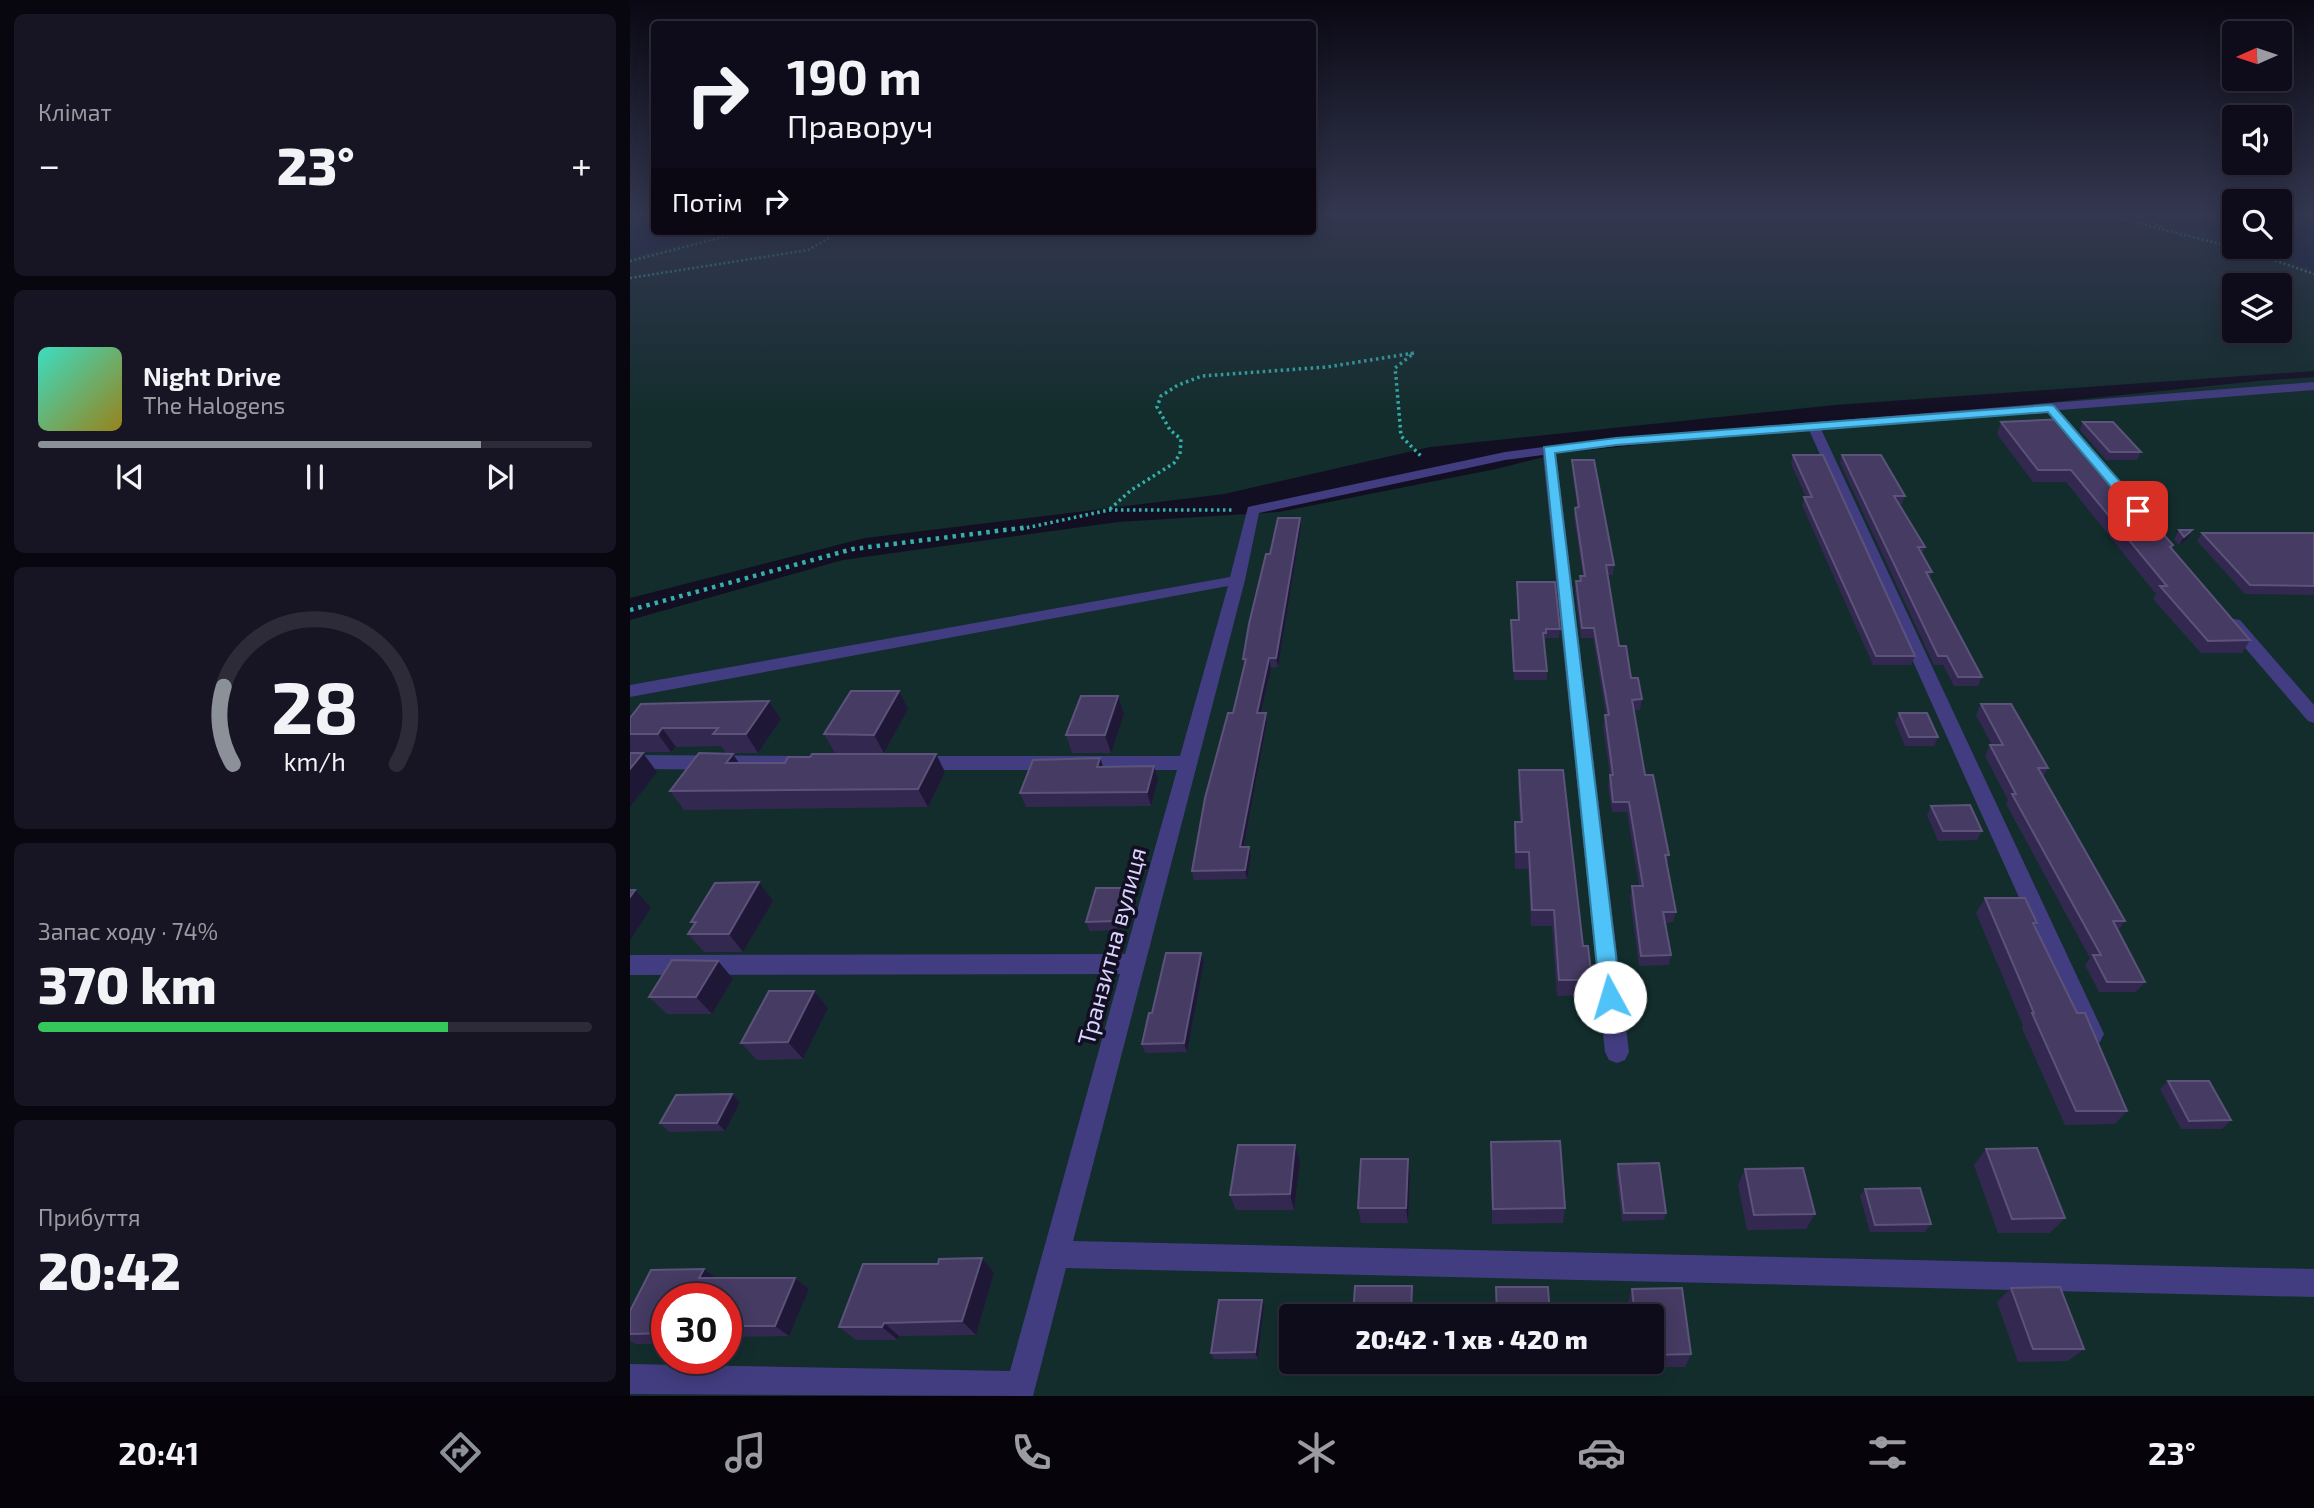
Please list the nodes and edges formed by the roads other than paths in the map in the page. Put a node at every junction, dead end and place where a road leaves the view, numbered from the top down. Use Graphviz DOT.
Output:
graph roads {
  1 [pos="2314,386"];
  2 [pos="1813,426"];
  3 [pos="1549,450"];
  4 [pos="1237,580"];
  5 [pos="2226,614"];
  6 [pos="630,691"];
  7 [pos="2314,717"];
  8 [pos="630,762"];
  9 [pos="825,763"];
  10 [pos="895,763"];
  11 [pos="1187,763"];
  12 [pos="1133,964"];
  13 [pos="630,965"];
  14 [pos="2100,1051"];
  15 [pos="1617,1052"];
  16 [pos="1056,1254"];
  17 [pos="2314,1283"];
  18 [pos="630,1379"];
  19 [pos="1020,1391"];
  1 -- 2 [label="street"];
  2 -- 3 [label="street"];
  2 -- 14 [label="street"];
  3 -- 4 [label="street, Транзитна вулиця"];
  3 -- 15 [label="street"];
  4 -- 6 [label="street"];
  4 -- 11 [label="street, Транзитна вулиця"];
  5 -- 7 [label="street"];
  8 -- 9 [label="street"];
  10 -- 11 [label="street"];
  11 -- 12 [label="street, Транзитна вулиця"];
  12 -- 13 [label="street"];
  12 -- 16 [label="street, Транзитна вулиця"];
  16 -- 17 [label="street"];
  16 -- 19 [label="street, Транзитна вулиця"];
  18 -- 19 [label="street"];
}
